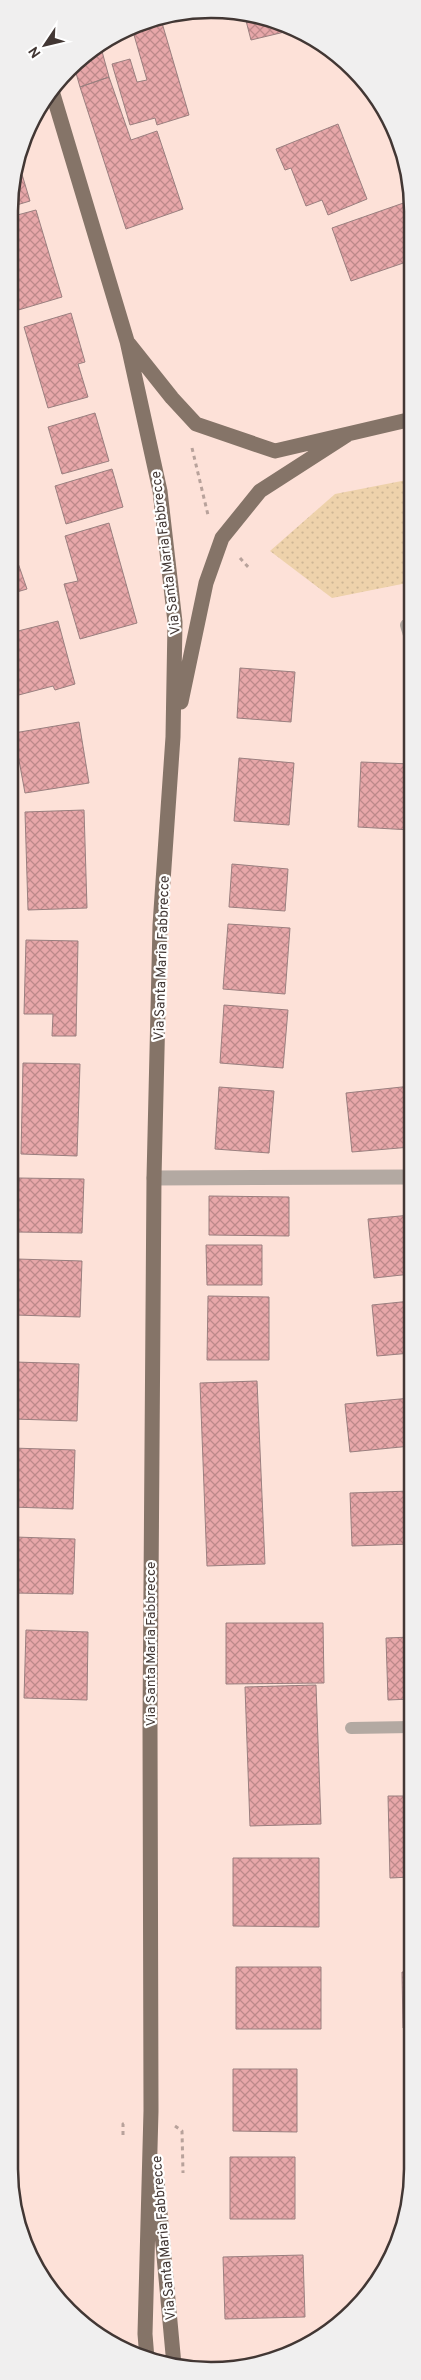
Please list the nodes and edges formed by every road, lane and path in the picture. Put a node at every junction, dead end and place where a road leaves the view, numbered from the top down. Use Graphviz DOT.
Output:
graph roads {
  1 [pos="54,97"];
  2 [pos="127,341"];
  3 [pos="404,421"];
  4 [pos="196,424"];
  5 [pos="347,435"];
  6 [pos="222,538"];
  7 [pos="250,569"];
  8 [pos="174,737"];
  9 [pos="404,1177"];
  10 [pos="154,1178"];
  11 [pos="404,1727"];
  12 [pos="351,1728"];
  13 [pos="151,2111"];
  14 [pos="147,2352"];
  15 [pos="173,2359"];
  1 -- 2 [label="main road, Via Santa Maria Fabbrecce"];
  2 -- 4 [label="main road, Via Santa Maria Fabbrecce"];
  2 -- 8 [label="main road, Via Santa Maria Fabbrecce"];
  3 -- 5 [label="main road, Via Santa Maria Fabbrecce"];
  4 -- 5 [label="main road, Via Santa Maria Fabbrecce"];
  4 -- 6 [label="path"];
  5 -- 6 [label="main road, Via Santa Maria Fabbrecce"];
  6 -- 7 [label="path"];
  6 -- 8 [label="main road, Via Santa Maria Fabbrecce"];
  8 -- 10 [label="main road, Via Santa Maria Fabbrecce"];
  9 -- 10 [label="street"];
  10 -- 13 [label="main road, Via Santa Maria Fabbrecce"];
  11 -- 12 [label="lane"];
  13 -- 14 [label="main road, Via Santa Maria Fabbrecce"];
  13 -- 15 [label="main road, Via Santa Maria Fabbrecce"];
}
